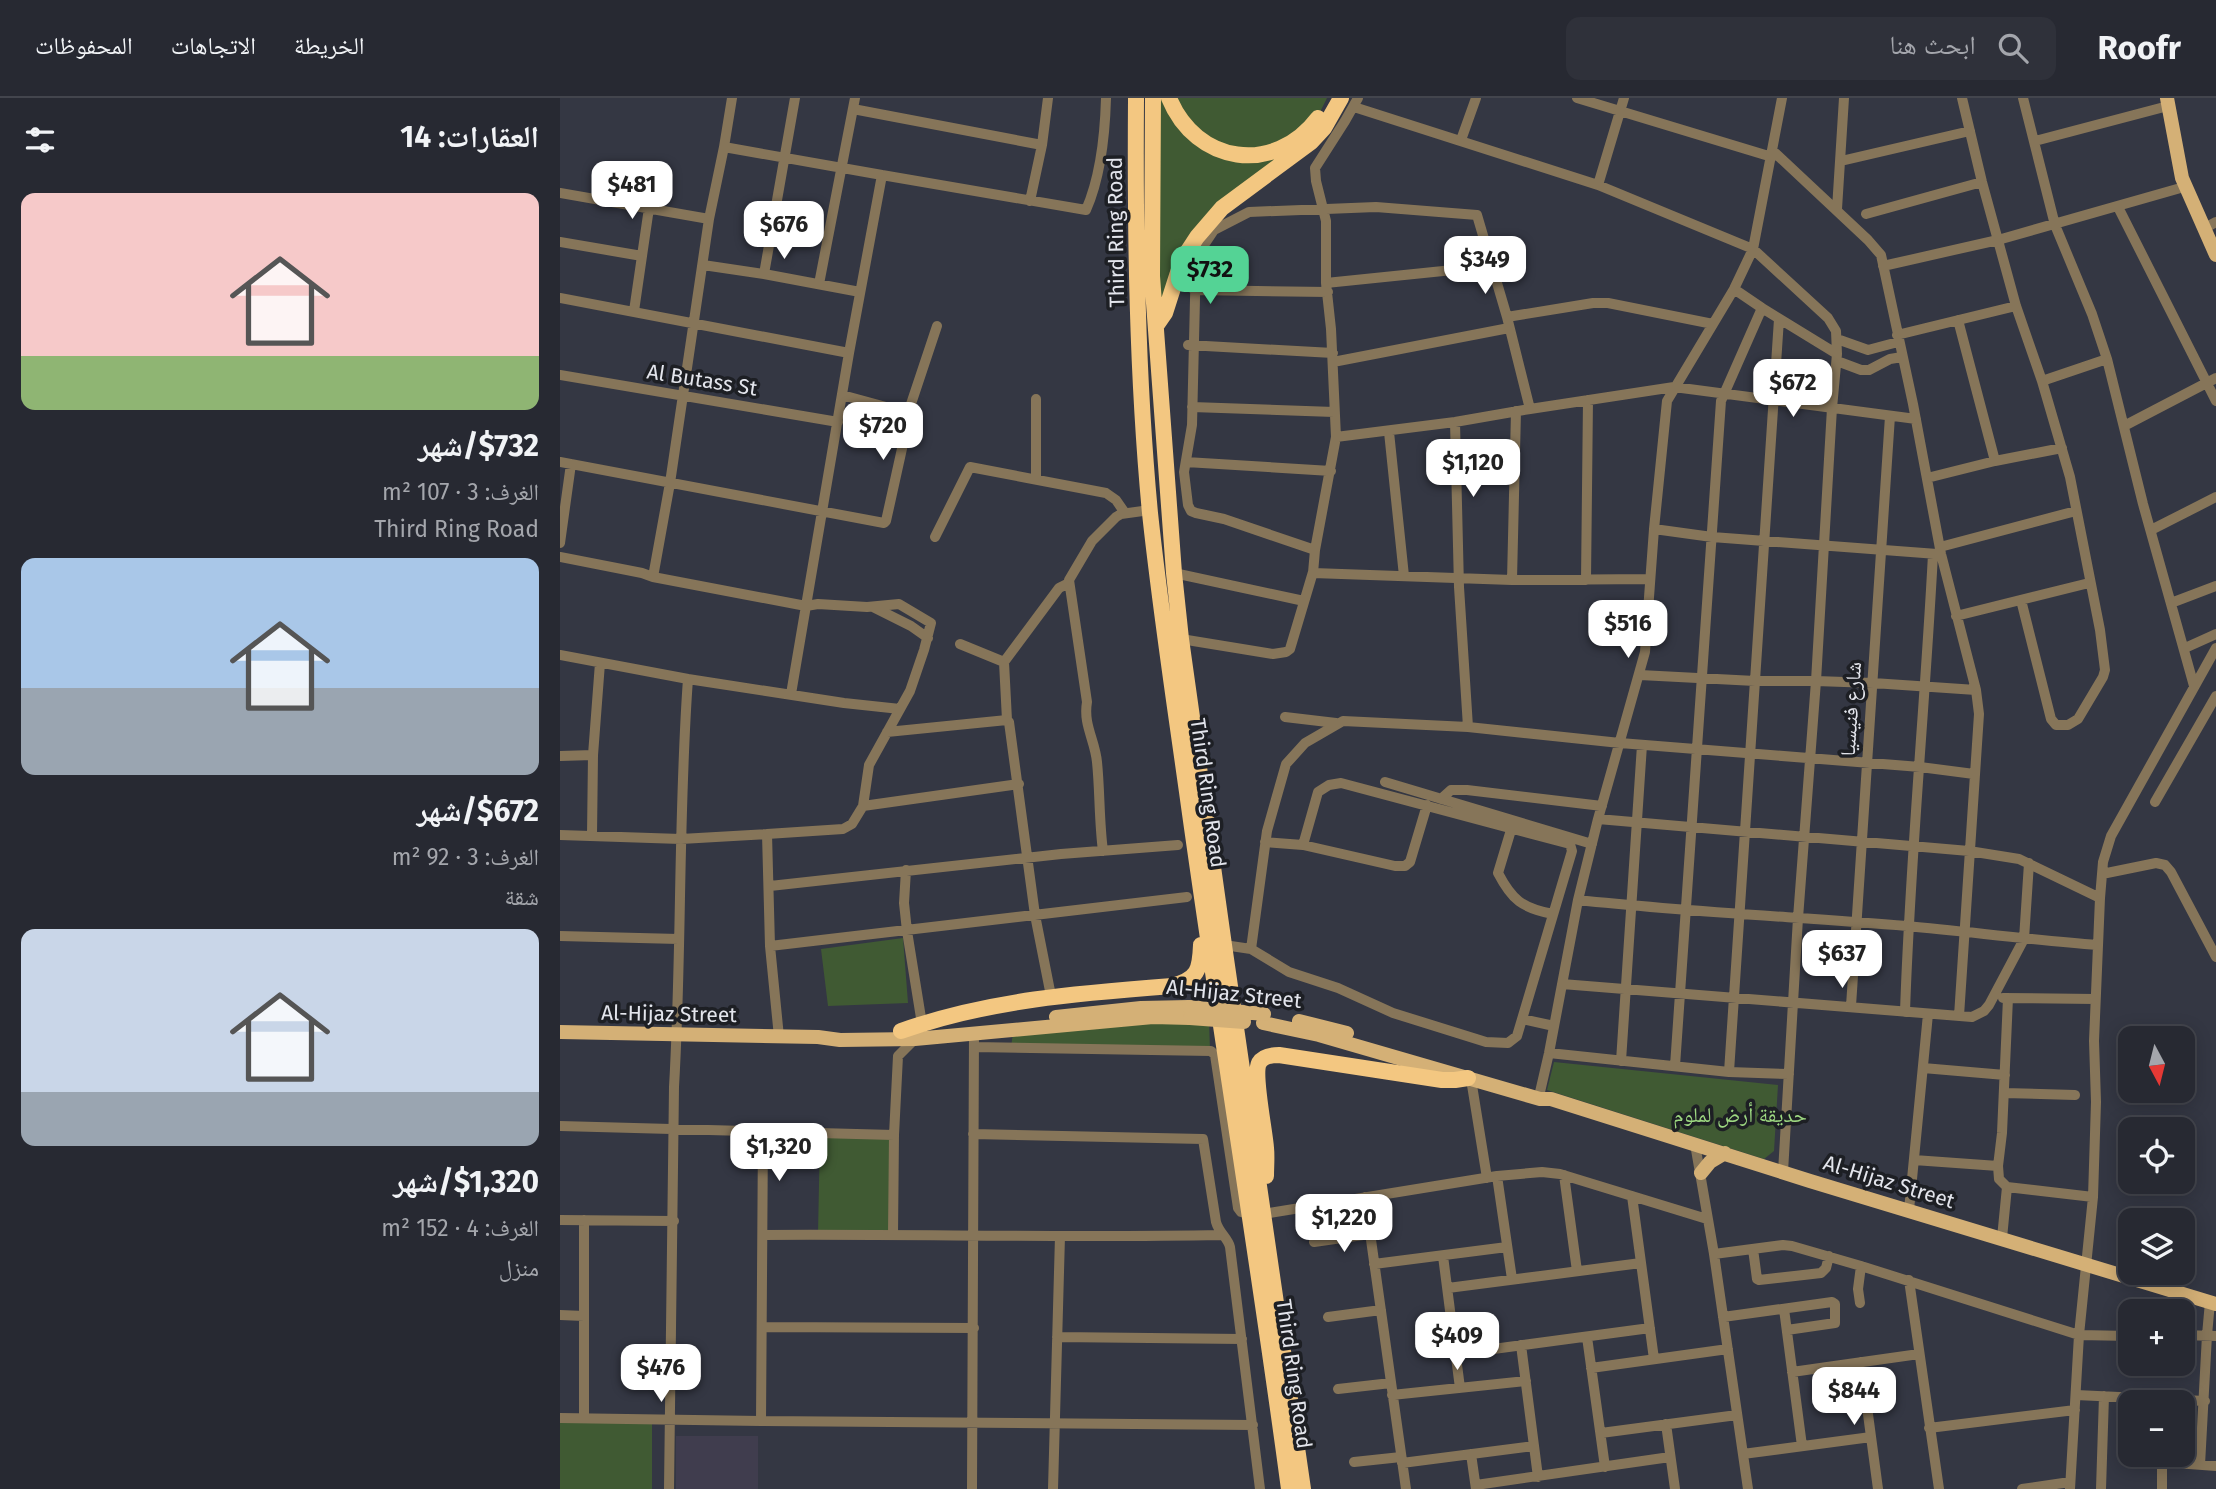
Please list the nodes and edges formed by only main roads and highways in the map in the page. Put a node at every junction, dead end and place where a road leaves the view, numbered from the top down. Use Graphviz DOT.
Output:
graph roads {
  1 [pos="1136,98"];
  2 [pos="1153,98"];
  3 [pos="1169,98"];
  4 [pos="1330,98"];
  5 [pos="1351,101"];
  6 [pos="2167,102"];
  7 [pos="2210,225"];
  8 [pos="2216,255"];
  9 [pos="1156,326"];
  10 [pos="1202,908"];
  11 [pos="1189,1012"];
  12 [pos="1264,1019"];
  13 [pos="913,1031"];
  14 [pos="560,1032"];
  15 [pos="1470,1078"];
  16 [pos="1545,1096"];
  17 [pos="1725,1153"];
  18 [pos="1701,1173"];
  19 [pos="1258,1211"];
  20 [pos="2213,1303"];
  21 [pos="1292,1457"];
  22 [pos="1289,1489"];
  23 [pos="1303,1489"];
  1 -- 10 [label="highway, Third Ring Road"];
  2 -- 9 [label="highway, Third Ring Road"];
  3 -- 4 [label="highway"];
  5 -- 9 [label="highway"];
  6 -- 7 [label="main road"];
  7 -- 8 [label="main road"];
  9 -- 19 [label="highway, Third Ring Road"];
  10 -- 13 [label="highway"];
  10 -- 19 [label="highway, Third Ring Road"];
  11 -- 12 [label="main road, Al-Hijaz Street, bridge"];
  11 -- 13 [label="main road, Al-Hijaz Street"];
  11 -- 13 [label="main road, Al-Hijaz Street"];
  12 -- 15 [label="main road, Al-Hijaz Street"];
  12 -- 16 [label="main road, Al-Hijaz Street"];
  13 -- 14 [label="main road, Al-Hijaz Street"];
  15 -- 16 [label="main road, Al-Hijaz Street"];
  15 -- 19 [label="highway"];
  16 -- 17 [label="main road, Al-Hijaz Street"];
  17 -- 18 [label="main road"];
  17 -- 20 [label="main road, Al-Hijaz Street"];
  19 -- 21 [label="highway, Third Ring Road"];
  21 -- 22 [label="highway, Third Ring Road"];
  21 -- 23 [label="highway, Third Ring Road"];
}
